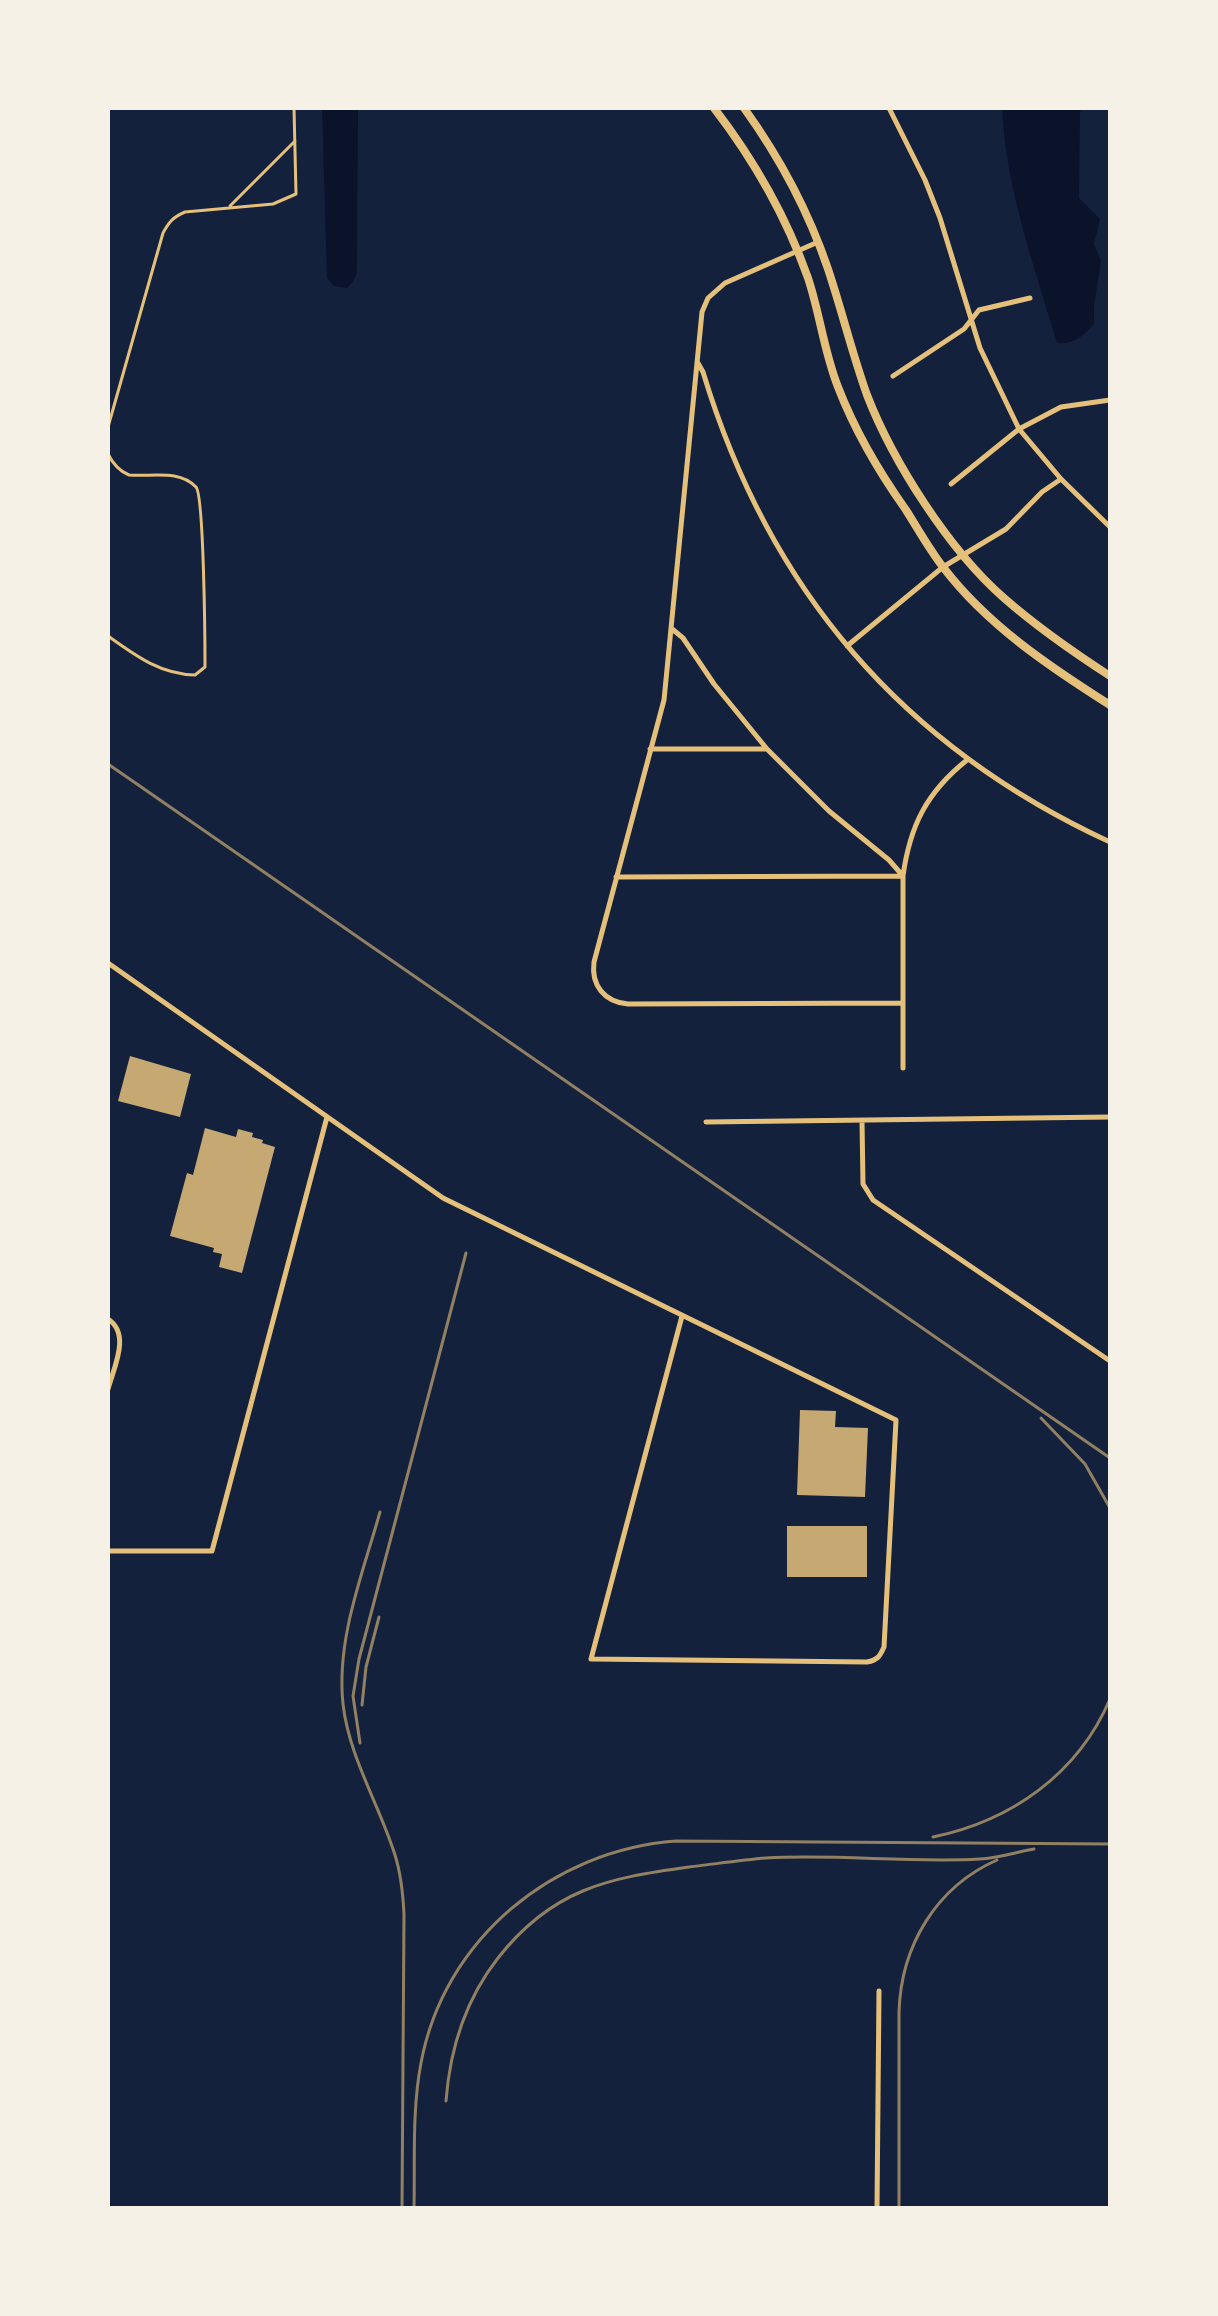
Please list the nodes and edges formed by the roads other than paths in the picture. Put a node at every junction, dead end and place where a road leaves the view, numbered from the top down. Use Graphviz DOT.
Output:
graph roads {
  1 [pos="294,108"];
  2 [pos="714,108"];
  3 [pos="744,108"];
  4 [pos="889,108"];
  5 [pos="294,141"];
  6 [pos="229,207"];
  7 [pos="818,242"];
  8 [pos="798,252"];
  9 [pos="1030,298"];
  10 [pos="972,317"];
  11 [pos="697,361"];
  12 [pos="893,376"];
  13 [pos="1110,400"];
  14 [pos="108,427"];
  15 [pos="1019,429"];
  16 [pos="108,454"];
  17 [pos="1060,479"];
  18 [pos="951,484"];
  19 [pos="1110,527"];
  20 [pos="963,555"];
  21 [pos="943,567"];
  22 [pos="670,628"];
  23 [pos="108,636"];
  24 [pos="847,646"];
  25 [pos="1110,676"];
  26 [pos="1110,705"];
  27 [pos="650,749"];
  28 [pos="767,749"];
  29 [pos="967,760"];
  30 [pos="1110,842"];
  31 [pos="903,876"];
  32 [pos="616,877"];
  33 [pos="108,963"];
  34 [pos="903,1003"];
  35 [pos="903,1068"];
  36 [pos="327,1117"];
  37 [pos="1110,1117"];
  38 [pos="862,1121"];
  39 [pos="706,1122"];
  40 [pos="682,1316"];
  41 [pos="108,1319"];
  42 [pos="1110,1361"];
  43 [pos="108,1389"];
  44 [pos="108,1551"];
  45 [pos="879,1991"];
  46 [pos="877,2208"];
  1 -- 5 [label="lane"];
  2 -- 8 [label="main road"];
  3 -- 7 [label="main road"];
  4 -- 10 [label="street"];
  5 -- 6 [label="lane"];
  5 -- 6 [label="lane"];
  6 -- 14 [label="lane"];
  7 -- 8 [label="street"];
  7 -- 20 [label="main road"];
  8 -- 11 [label="street"];
  8 -- 21 [label="main road"];
  9 -- 10 [label="street"];
  10 -- 12 [label="street"];
  10 -- 15 [label="street"];
  11 -- 22 [label="street"];
  11 -- 24 [label="street"];
  13 -- 15 [label="street"];
  15 -- 17 [label="street"];
  15 -- 18 [label="street"];
  16 -- 23 [label="lane"];
  17 -- 19 [label="street"];
  17 -- 20 [label="street"];
  20 -- 21 [label="street"];
  20 -- 25 [label="main road"];
  21 -- 24 [label="street"];
  21 -- 26 [label="main road"];
  22 -- 27 [label="street"];
  22 -- 28 [label="street"];
  24 -- 29 [label="street"];
  27 -- 28 [label="street"];
  27 -- 32 [label="street"];
  28 -- 31 [label="street"];
  29 -- 30 [label="street"];
  29 -- 31 [label="street"];
  31 -- 32 [label="street"];
  31 -- 34 [label="street"];
  32 -- 34 [label="street"];
  33 -- 36 [label="street"];
  34 -- 35 [label="street"];
  36 -- 40 [label="street"];
  36 -- 44 [label="street"];
  37 -- 38 [label="street"];
  38 -- 39 [label="street"];
  38 -- 42 [label="street"];
  40 -- 40 [label="street"];
  41 -- 43 [label="street"];
  45 -- 46 [label="street"];
}
